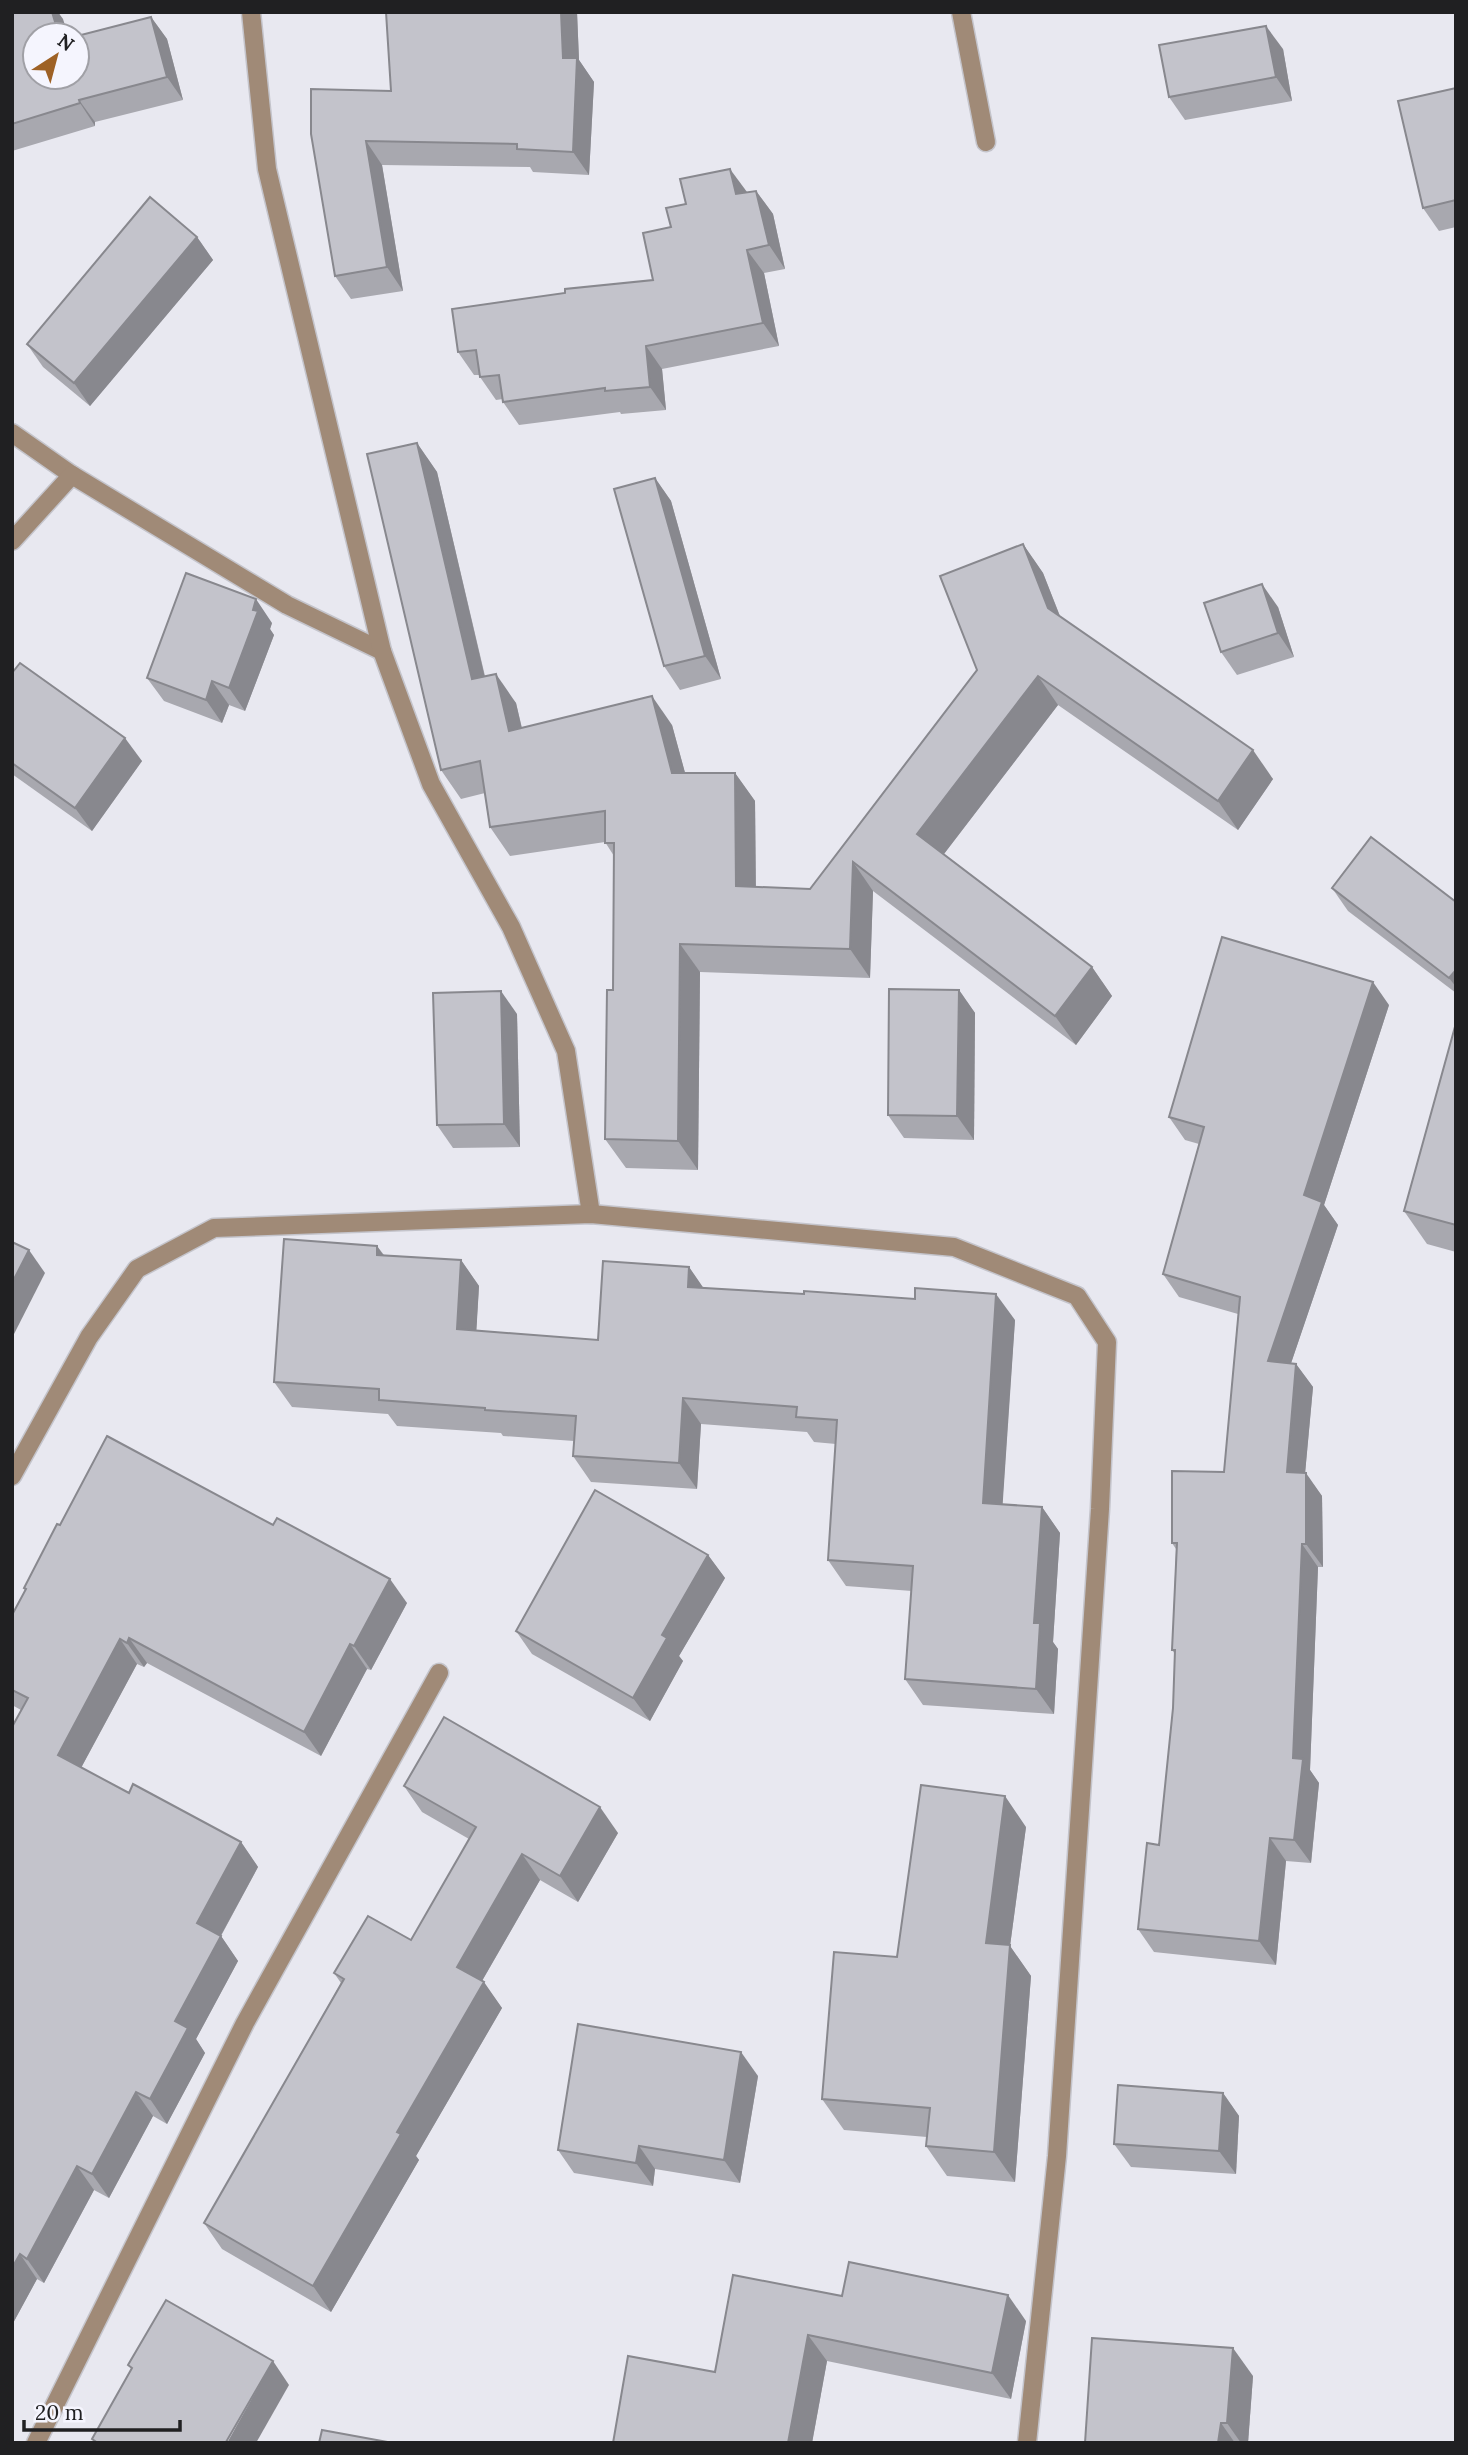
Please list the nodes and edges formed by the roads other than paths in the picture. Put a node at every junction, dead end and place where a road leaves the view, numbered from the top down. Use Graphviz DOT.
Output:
graph roads {
  1 [pos="251,12"];
  2 [pos="961,12"];
  3 [pos="986,142"];
  4 [pos="12,433"];
  5 [pos="72,475"];
  6 [pos="12,541"];
  7 [pos="382,650"];
  8 [pos="591,1214"];
  9 [pos="12,1476"];
  10 [pos="439,1673"];
  11 [pos="36,2443"];
  12 [pos="1027,2443"];
  1 -- 7 [label="street"];
  2 -- 3 [label="street"];
  4 -- 5 [label="street"];
  5 -- 6 [label="street"];
  5 -- 7 [label="street"];
  7 -- 8 [label="street"];
  8 -- 9 [label="street"];
  8 -- 12 [label="street"];
  10 -- 11 [label="street"];
}
